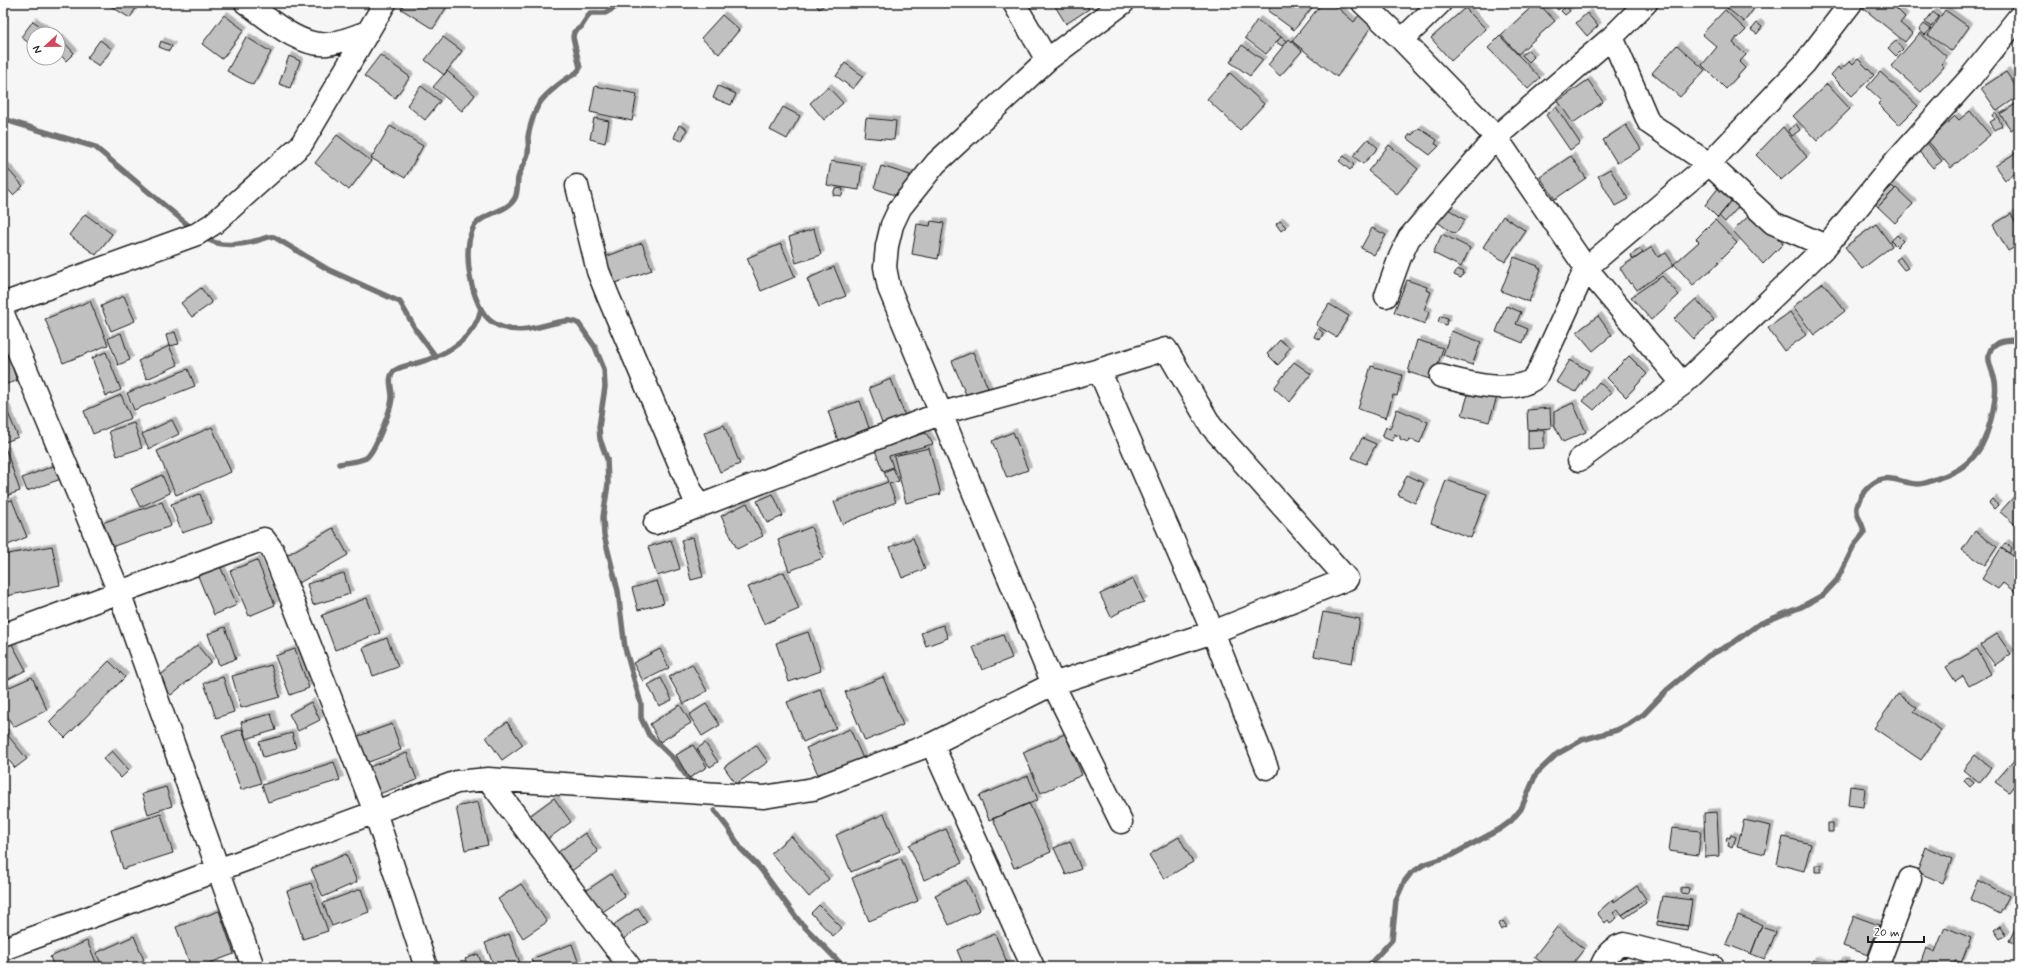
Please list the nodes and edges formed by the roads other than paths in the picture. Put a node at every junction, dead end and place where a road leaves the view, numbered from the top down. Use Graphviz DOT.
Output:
graph roads {
  1 [pos="246,3"];
  2 [pos="385,3"];
  3 [pos="1014,3"];
  4 [pos="1123,3"];
  5 [pos="1363,3"];
  6 [pos="1440,3"];
  7 [pos="1646,3"];
  8 [pos="1851,3"];
  9 [pos="2019,17"];
  10 [pos="368,32"];
  11 [pos="1612,37"];
  12 [pos="1402,40"];
  13 [pos="1047,60"];
  14 [pos="1496,137"];
  15 [pos="1709,164"];
  16 [pos="577,186"];
  17 [pos="1826,246"];
  18 [pos="1586,268"];
  19 [pos="1386,296"];
  20 [pos="3,304"];
  21 [pos="3,314"];
  22 [pos="1099,370"];
  23 [pos="1441,376"];
  24 [pos="1683,384"];
  25 [pos="942,414"];
  26 [pos="1579,460"];
  27 [pos="698,507"];
  28 [pos="655,524"];
  29 [pos="118,592"];
  30 [pos="1213,632"];
  31 [pos="3,634"];
  32 [pos="1053,684"];
  33 [pos="932,744"];
  34 [pos="1267,768"];
  35 [pos="488,779"];
  36 [pos="374,812"];
  37 [pos="1121,822"];
  38 [pos="219,869"];
  39 [pos="1910,879"];
  40 [pos="3,950"];
  41 [pos="254,967"];
  42 [pos="426,967"];
  43 [pos="630,967"];
  44 [pos="1033,967"];
  45 [pos="1600,967"];
  46 [pos="1713,967"];
  47 [pos="1877,967"];
  1 -- 10 [label="street"];
  2 -- 10 [label="street"];
  3 -- 13 [label="street"];
  4 -- 13 [label="street"];
  5 -- 12 [label="street"];
  6 -- 12 [label="street"];
  7 -- 11 [label="street"];
  8 -- 15 [label="street"];
  9 -- 17 [label="street"];
  10 -- 20 [label="street"];
  11 -- 14 [label="street"];
  11 -- 15 [label="street"];
  12 -- 14 [label="street"];
  13 -- 25 [label="street"];
  14 -- 18 [label="street"];
  14 -- 19 [label="street"];
  15 -- 17 [label="street"];
  15 -- 18 [label="street"];
  16 -- 27 [label="street"];
  17 -- 24 [label="street"];
  18 -- 23 [label="street"];
  18 -- 24 [label="street"];
  21 -- 29 [label="street"];
  22 -- 25 [label="street"];
  22 -- 30 [label="street"];
  22 -- 30 [label="street"];
  24 -- 26 [label="street"];
  25 -- 27 [label="street"];
  25 -- 32 [label="street"];
  27 -- 28 [label="street"];
  29 -- 31 [label="street"];
  29 -- 36 [label="street"];
  29 -- 38 [label="street"];
  30 -- 32 [label="street"];
  30 -- 34 [label="street"];
  32 -- 33 [label="street"];
  32 -- 37 [label="street"];
  33 -- 35 [label="street"];
  33 -- 44 [label="street"];
  35 -- 36 [label="street"];
  35 -- 43 [label="street"];
  36 -- 38 [label="street"];
  36 -- 42 [label="street"];
  38 -- 40 [label="street"];
  38 -- 41 [label="street"];
  39 -- 47 [label="street"];
  45 -- 46 [label="street"];
}
